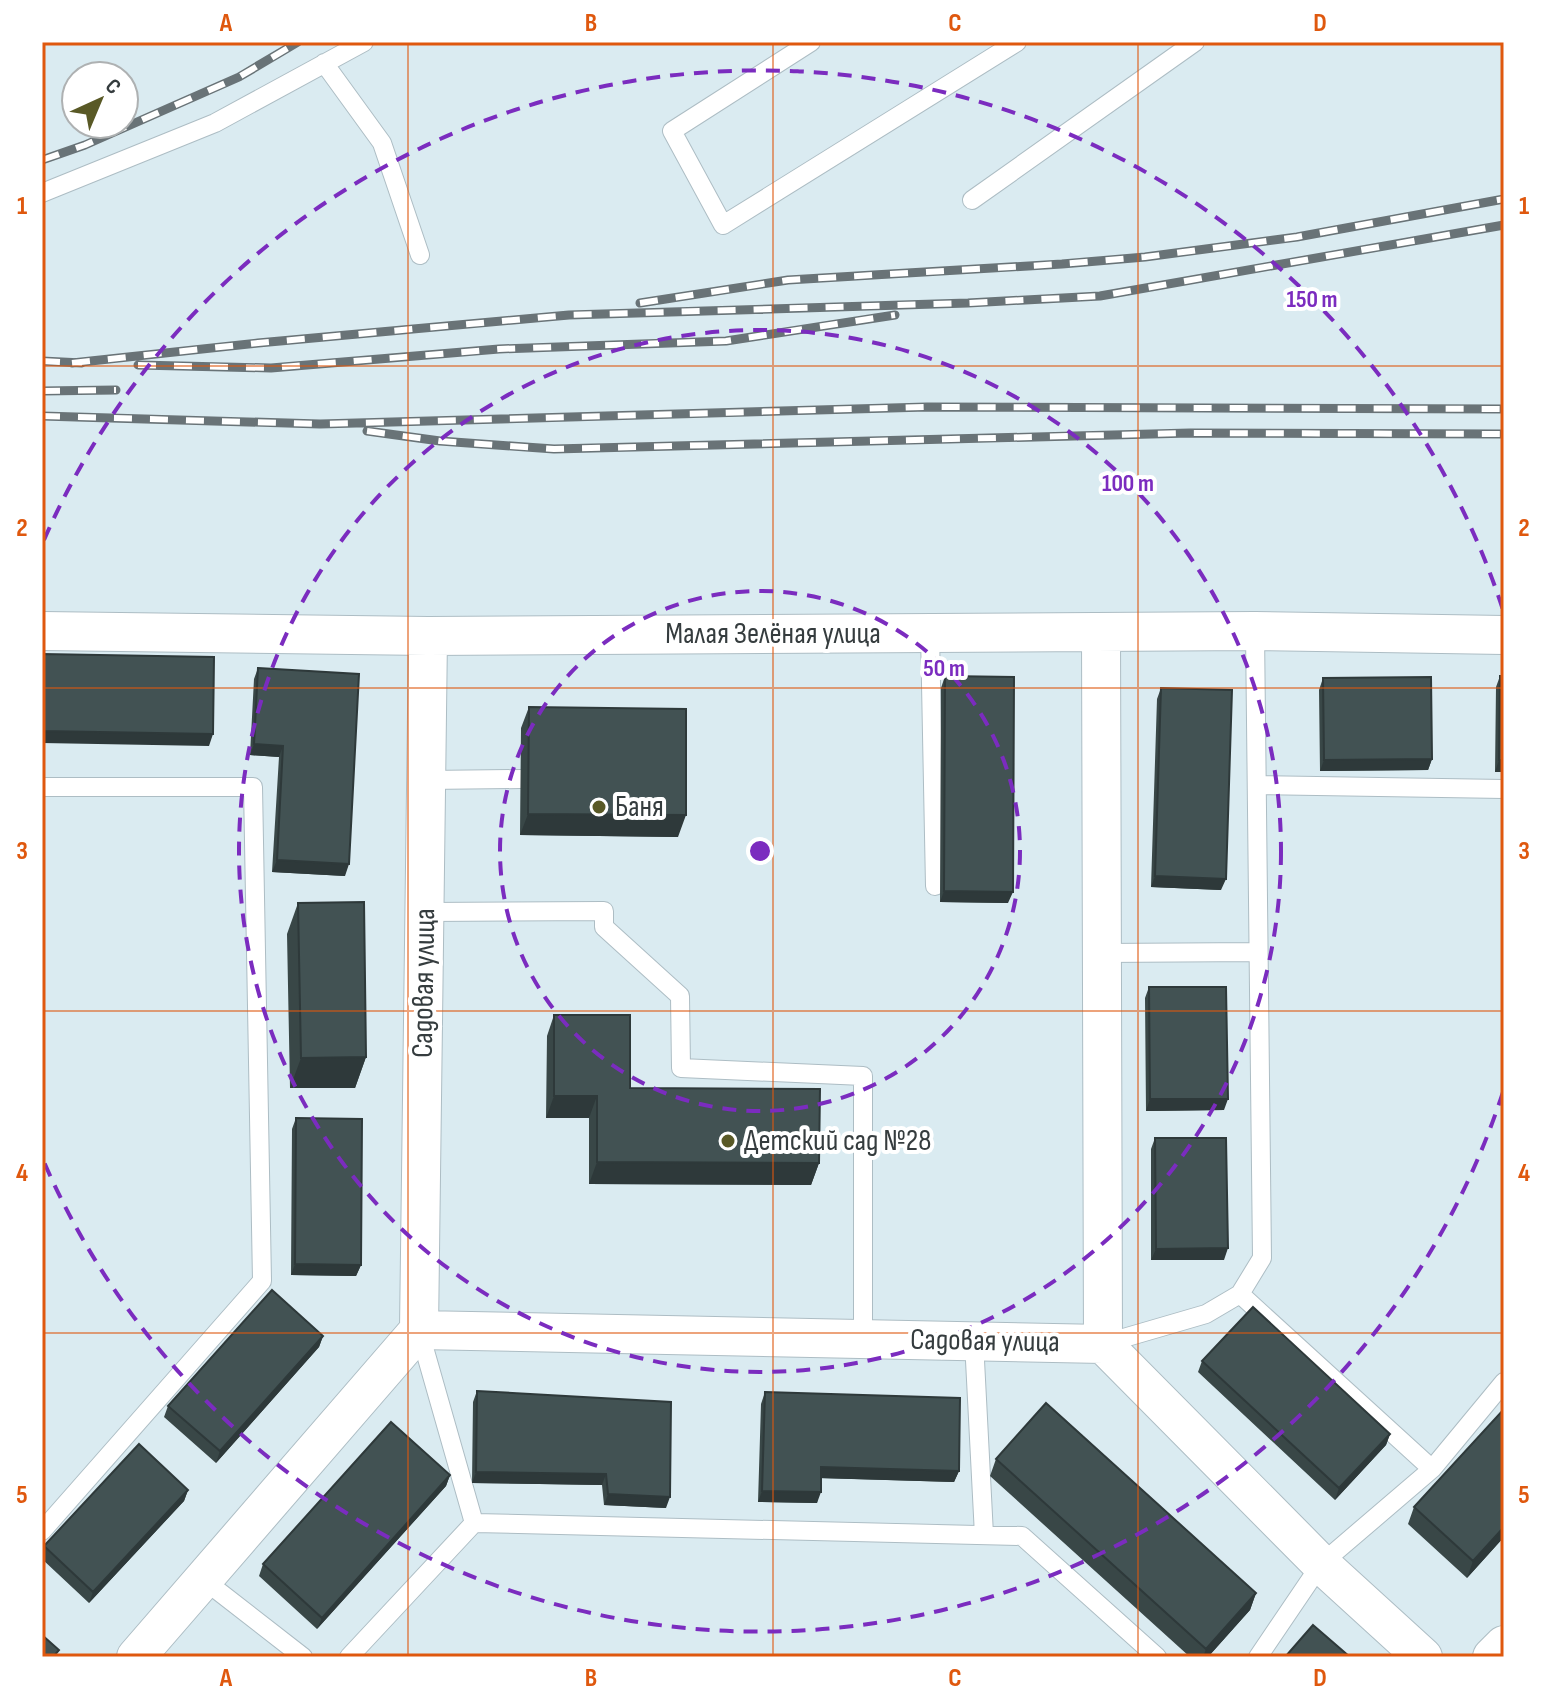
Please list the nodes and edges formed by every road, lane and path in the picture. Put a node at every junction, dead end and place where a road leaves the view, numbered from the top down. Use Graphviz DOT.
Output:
graph roads {
  1 [pos="364,42"];
  2 [pos="811,42"];
  3 [pos="1017,42"];
  4 [pos="1195,42"];
  5 [pos="324,63"];
  6 [pos="42,193"];
  7 [pos="972,200"];
  8 [pos="420,255"];
  9 [pos="42,631"];
  10 [pos="1255,631"];
  11 [pos="1101,632"];
  12 [pos="930,633"];
  13 [pos="1504,635"];
  14 [pos="428,636"];
  15 [pos="521,779"];
  16 [pos="427,780"];
  17 [pos="1257,785"];
  18 [pos="42,787"];
  19 [pos="1504,789"];
  20 [pos="935,886"];
  21 [pos="426,912"];
  22 [pos="1258,952"];
  23 [pos="1102,953"];
  24 [pos="1240,1294"];
  25 [pos="419,1330"];
  26 [pos="863,1339"];
  27 [pos="974,1341"];
  28 [pos="1103,1344"];
  29 [pos="1504,1382"];
  30 [pos="1432,1469"];
  31 [pos="474,1523"];
  32 [pos="42,1531"];
  33 [pos="984,1535"];
  34 [pos="1321,1564"];
  35 [pos="204,1580"];
  36 [pos="1504,1645"];
  37 [pos="136,1657"];
  38 [pos="303,1657"];
  39 [pos="349,1657"];
  40 [pos="1157,1657"];
  41 [pos="1258,1657"];
  42 [pos="1423,1657"];
  43 [pos="1492,1657"];
  1 -- 5 [label="lane"];
  2 -- 3 [label="lane"];
  4 -- 7 [label="lane"];
  5 -- 6 [label="lane"];
  5 -- 8 [label="lane"];
  9 -- 14 [label="street, Малая Зелёная улица"];
  10 -- 11 [label="street, Малая Зелёная улица"];
  10 -- 13 [label="street, Малая Зелёная улица"];
  10 -- 17 [label="lane"];
  11 -- 12 [label="street, Малая Зелёная улица"];
  11 -- 23 [label="street"];
  12 -- 14 [label="street, Малая Зелёная улица"];
  12 -- 20 [label="lane"];
  14 -- 16 [label="street, Садовая улица"];
  15 -- 16 [label="lane"];
  16 -- 21 [label="street, Садовая улица"];
  17 -- 19 [label="lane"];
  17 -- 22 [label="lane"];
  18 -- 32 [label="lane"];
  21 -- 25 [label="street, Садовая улица"];
  21 -- 26 [label="lane"];
  22 -- 23 [label="lane"];
  22 -- 24 [label="lane"];
  23 -- 28 [label="street"];
  24 -- 28 [label="lane"];
  24 -- 30 [label="lane"];
  25 -- 26 [label="street, Садовая улица"];
  25 -- 31 [label="lane"];
  25 -- 35 [label="street"];
  26 -- 27 [label="street, Садовая улица"];
  27 -- 28 [label="street, Садовая улица"];
  27 -- 33 [label="lane"];
  28 -- 34 [label="street, Садовая улица"];
  29 -- 30 [label="lane"];
  30 -- 34 [label="lane"];
  31 -- 33 [label="lane"];
  31 -- 39 [label="lane"];
  33 -- 40 [label="lane"];
  34 -- 41 [label="lane"];
  34 -- 42 [label="street, Садовая улица"];
  35 -- 37 [label="street"];
  35 -- 38 [label="lane"];
  36 -- 43 [label="street"];
}
